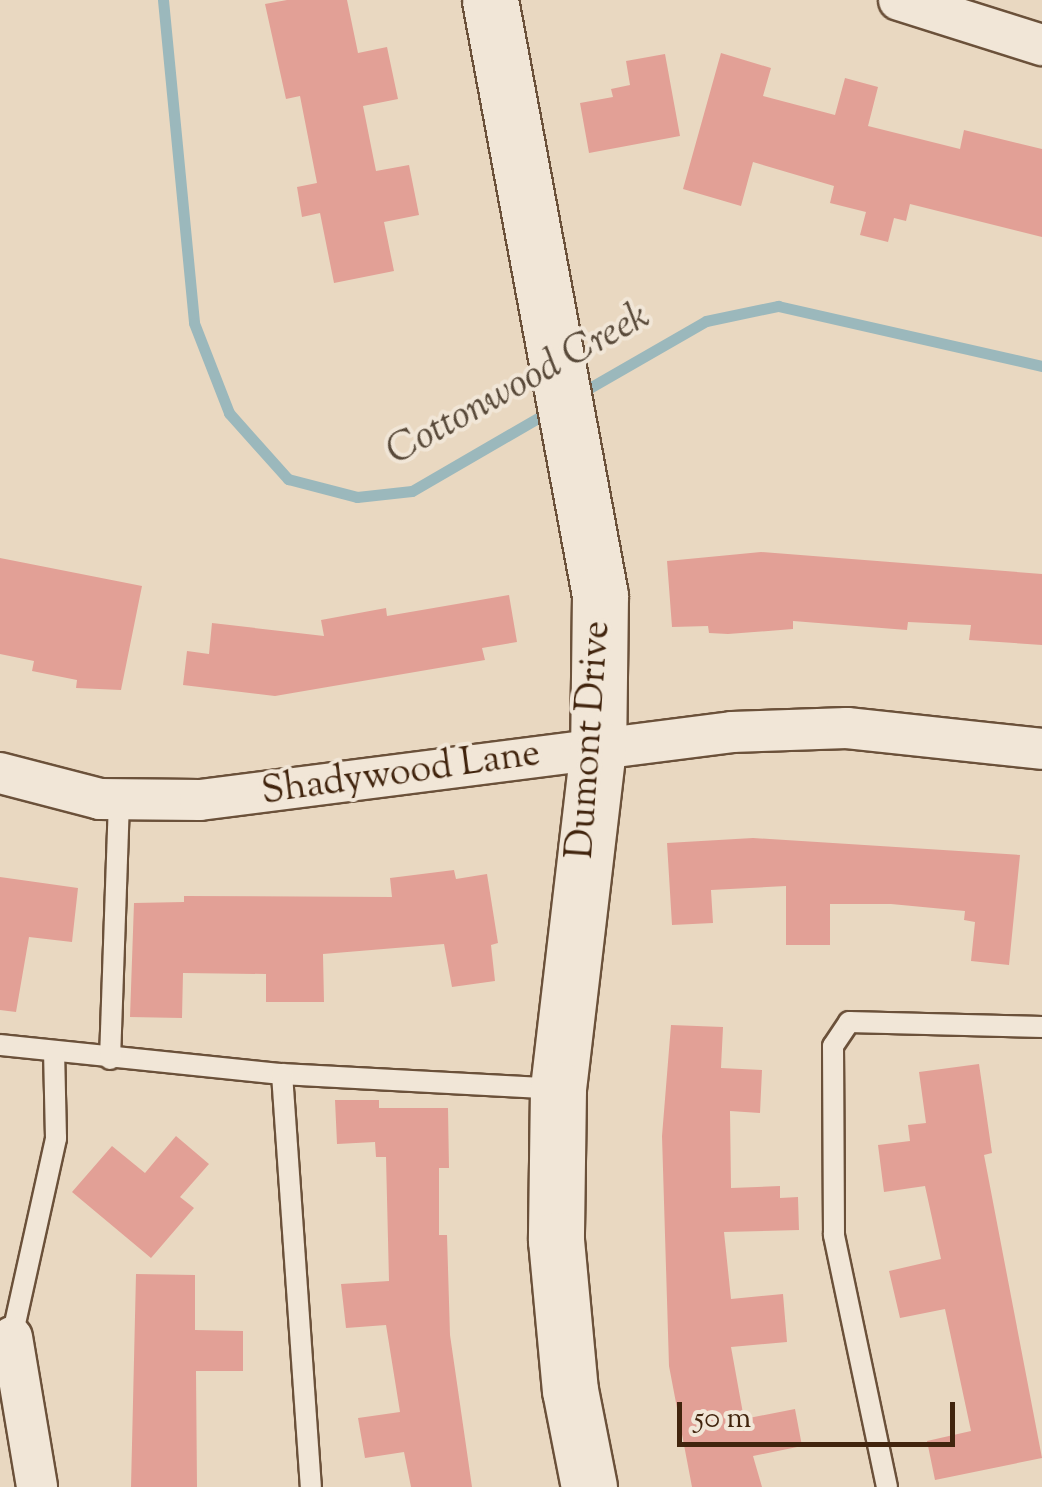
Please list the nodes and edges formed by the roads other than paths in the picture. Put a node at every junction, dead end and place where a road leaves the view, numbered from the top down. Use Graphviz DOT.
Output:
graph roads {
  1 [pos="490,0"];
  2 [pos="899,0"];
  3 [pos="997,15"];
  4 [pos="1042,45"];
  5 [pos="598,748"];
  6 [pos="1042,749"];
  7 [pos="0,773"];
  8 [pos="119,800"];
  9 [pos="1042,1027"];
  10 [pos="0,1045"];
  11 [pos="54,1053"];
  12 [pos="110,1059"];
  13 [pos="282,1074"];
  14 [pos="558,1089"];
  15 [pos="12,1337"];
  16 [pos="37,1487"];
  17 [pos="311,1487"];
  18 [pos="588,1487"];
  19 [pos="887,1487"];
  1 -- 5 [label="street, Dumont Drive"];
  2 -- 3 [label="street"];
  3 -- 4 [label="street"];
  5 -- 6 [label="street, Shadywood Lane"];
  5 -- 8 [label="street, Shadywood Lane"];
  5 -- 14 [label="street, Dumont Drive"];
  7 -- 8 [label="street, Shadywood Lane"];
  8 -- 12 [label="lane"];
  9 -- 19 [label="lane"];
  10 -- 11 [label="lane"];
  11 -- 12 [label="lane"];
  11 -- 15 [label="lane"];
  12 -- 13 [label="lane"];
  13 -- 14 [label="lane"];
  13 -- 17 [label="lane"];
  14 -- 18 [label="street, Dumont Drive"];
  15 -- 16 [label="street"];
}
